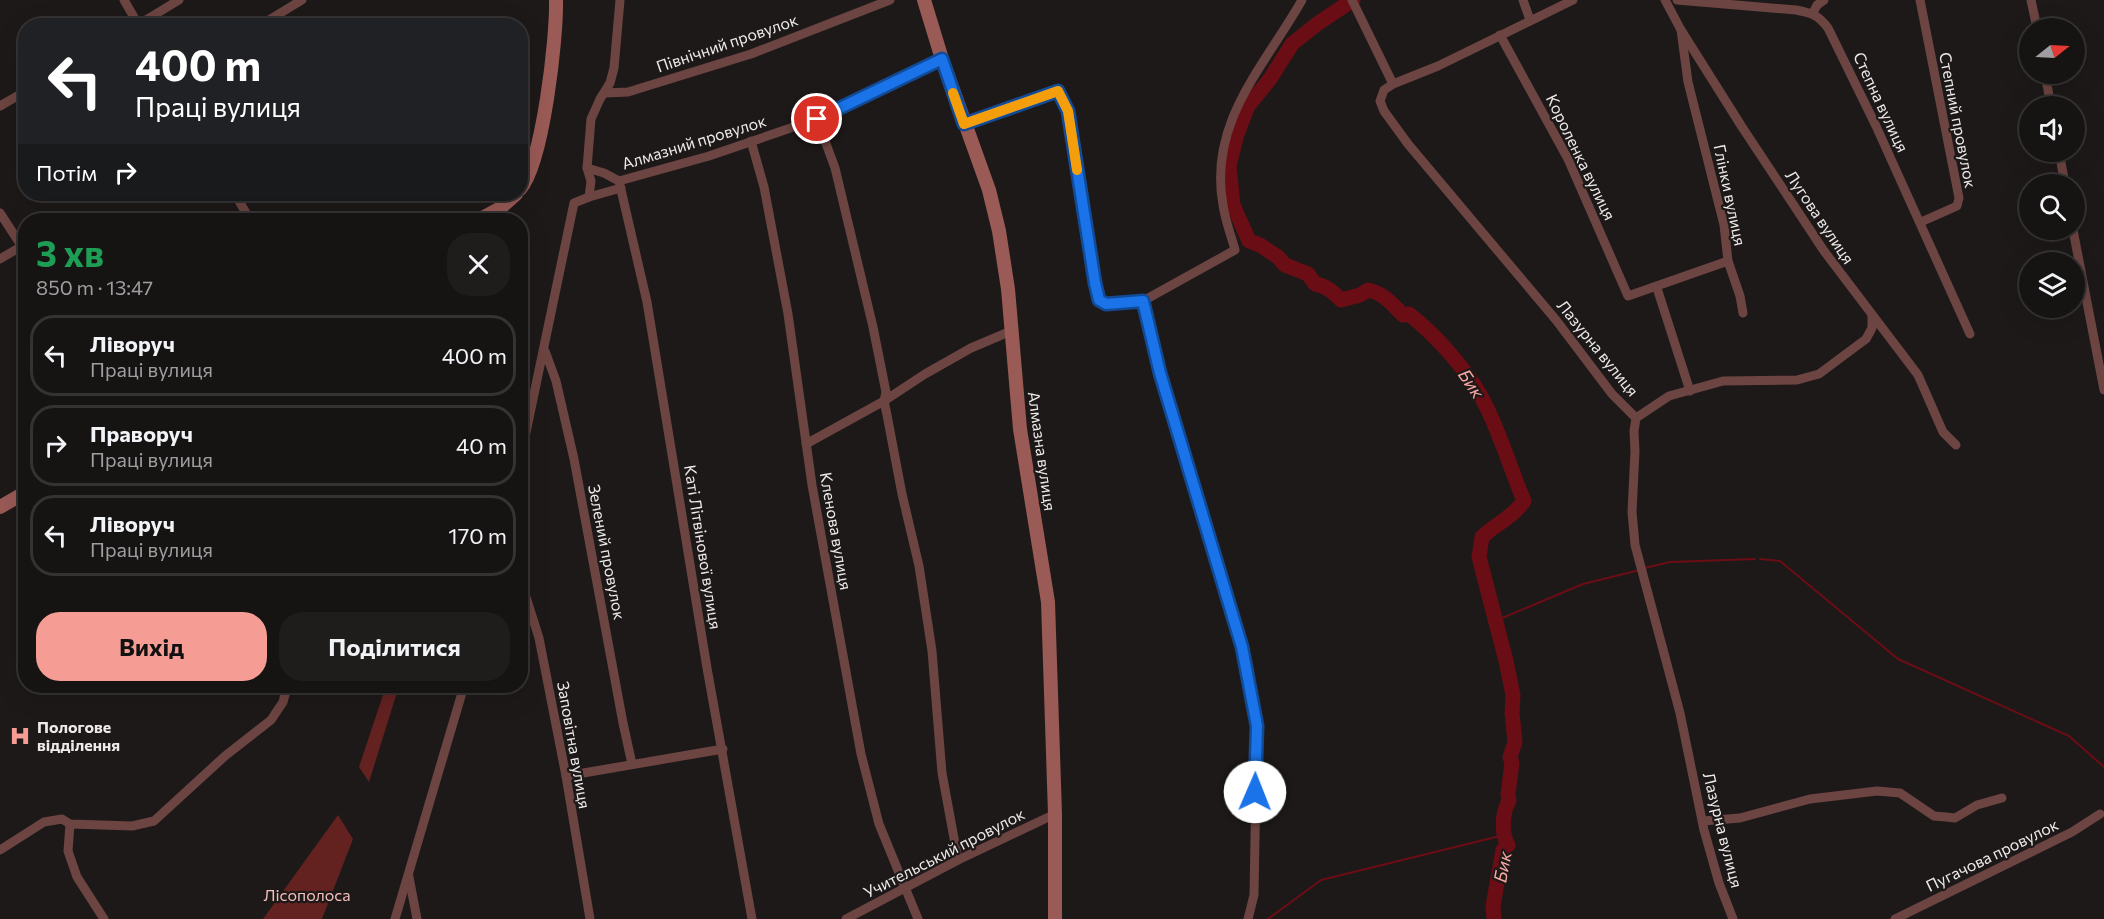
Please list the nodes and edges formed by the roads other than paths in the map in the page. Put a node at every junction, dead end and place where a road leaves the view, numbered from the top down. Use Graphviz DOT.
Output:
graph roads {
  1 [pos="124,0"];
  2 [pos="179,0"];
  3 [pos="302,0"];
  4 [pos="556,0"];
  5 [pos="620,0"];
  6 [pos="890,0"];
  7 [pos="924,0"];
  8 [pos="1302,0"];
  9 [pos="1352,0"];
  10 [pos="1523,0"];
  11 [pos="1573,0"];
  12 [pos="1665,0"];
  13 [pos="1677,0"];
  14 [pos="1824,0"];
  15 [pos="1920,0"];
  16 [pos="2031,0"];
  17 [pos="1813,13"];
  18 [pos="134,18"];
  19 [pos="149,18"];
  20 [pos="272,18"];
  21 [pos="2035,18"];
  22 [pos="1530,20"];
  23 [pos="1681,30"];
  24 [pos="1500,35"];
  25 [pos="942,59"];
  26 [pos="1393,84"];
  27 [pos="605,93"];
  28 [pos="18,96"];
  29 [pos="0,106"];
  30 [pos="817,119"];
  31 [pos="964,124"];
  32 [pos="751,141"];
  33 [pos="587,168"];
  34 [pos="528,172"];
  35 [pos="620,185"];
  36 [pos="589,197"];
  37 [pos="508,201"];
  38 [pos="0,213"];
  39 [pos="492,213"];
  40 [pos="1921,222"];
  41 [pos="18,240"];
  42 [pos="2075,240"];
  43 [pos="18,251"];
  44 [pos="0,258"];
  45 [pos="1728,261"];
  46 [pos="1657,288"];
  47 [pos="1628,296"];
  48 [pos="1143,301"];
  49 [pos="1743,313"];
  50 [pos="1872,316"];
  51 [pos="1011,331"];
  52 [pos="1970,334"];
  53 [pos="544,349"];
  54 [pos="2104,390"];
  55 [pos="1690,391"];
  56 [pos="884,400"];
  57 [pos="1636,417"];
  58 [pos="528,423"];
  59 [pos="806,444"];
  60 [pos="1956,445"];
  61 [pos="18,497"];
  62 [pos="0,507"];
  63 [pos="528,603"];
  64 [pos="285,693"];
  65 [pos="462,693"];
  66 [pos="723,749"];
  67 [pos="632,764"];
  68 [pos="566,776"];
  69 [pos="2002,798"];
  70 [pos="1055,814"];
  71 [pos="2100,814"];
  72 [pos="1703,821"];
  73 [pos="66,822"];
  74 [pos="0,850"];
  75 [pos="958,860"];
  76 [pos="409,875"];
  77 [pos="906,888"];
  78 [pos="104,919"];
  79 [pos="395,919"];
  80 [pos="417,919"];
  81 [pos="590,919"];
  82 [pos="752,919"];
  83 [pos="846,919"];
  84 [pos="918,919"];
  85 [pos="1055,919"];
  86 [pos="1248,919"];
  87 [pos="1733,919"];
  88 [pos="1895,919"];
  1 -- 18 [label="street"];
  2 -- 19 [label="street"];
  3 -- 20 [label="street"];
  4 -- 34 [label="main road"];
  5 -- 27 [label="street"];
  6 -- 27 [label="street, Північний провулок"];
  7 -- 25 [label="main road, Алмазна вулиця"];
  8 -- 48 [label="street"];
  9 -- 26 [label="street"];
  10 -- 22 [label="street"];
  11 -- 22 [label="street"];
  12 -- 23 [label="street, Лугова вулиця"];
  13 -- 17 [label="street"];
  14 -- 17 [label="street"];
  15 -- 40 [label="street, Степний провулок"];
  16 -- 21 [label="street"];
  17 -- 40 [label="street, Степна вулиця"];
  22 -- 24 [label="street"];
  23 -- 45 [label="street, Глінки вулиця"];
  23 -- 50 [label="street, Лугова вулиця"];
  24 -- 26 [label="street"];
  24 -- 47 [label="street, Короленка вулиця"];
  25 -- 30 [label="street, Алмазний провулок"];
  25 -- 31 [label="main road, Алмазна вулиця"];
  26 -- 57 [label="street, Лазурна вулиця"];
  27 -- 33 [label="street"];
  28 -- 29 [label="street"];
  30 -- 32 [label="street, Алмазний провулок"];
  30 -- 56 [label="street"];
  31 -- 48 [label="street"];
  31 -- 51 [label="main road, Алмазна вулиця"];
  32 -- 35 [label="street, Алмазний провулок"];
  32 -- 59 [label="street, Кленова вулиця"];
  33 -- 35 [label="street, Алмазний провулок"];
  33 -- 36 [label="street"];
  35 -- 36 [label="street"];
  35 -- 66 [label="street, Каті Літвінової вулиця"];
  36 -- 53 [label="street"];
  37 -- 39 [label="main road"];
  38 -- 41 [label="street"];
  40 -- 52 [label="street, Степна вулиця"];
  42 -- 54 [label="street"];
  43 -- 44 [label="street"];
  45 -- 46 [label="street, Глінки вулиця"];
  45 -- 49 [label="street"];
  46 -- 47 [label="street, Глінки вулиця"];
  46 -- 55 [label="street"];
  48 -- 86 [label="street"];
  50 -- 55 [label="street"];
  50 -- 60 [label="street, Лугова вулиця"];
  51 -- 56 [label="street"];
  51 -- 70 [label="main road, Алмазна вулиця"];
  53 -- 58 [label="street"];
  53 -- 67 [label="street, Зелений провулок"];
  55 -- 57 [label="street"];
  56 -- 59 [label="street"];
  56 -- 75 [label="street"];
  57 -- 72 [label="street, Лазурна вулиця"];
  59 -- 77 [label="street, Кленова вулиця"];
  61 -- 62 [label="main road"];
  63 -- 68 [label="street, Заповітна вулиця"];
  64 -- 73 [label="street"];
  65 -- 76 [label="street"];
  66 -- 67 [label="street"];
  66 -- 82 [label="street, Каті Літвінової вулиця"];
  67 -- 68 [label="street"];
  68 -- 81 [label="street, Заповітна вулиця"];
  69 -- 72 [label="street"];
  70 -- 75 [label="street, Учительський провулок"];
  70 -- 85 [label="main road, Алмазна вулиця"];
  71 -- 88 [label="street, Пугачова провулок"];
  72 -- 87 [label="street, Лазурна вулиця"];
  73 -- 74 [label="street"];
  73 -- 78 [label="street"];
  75 -- 77 [label="street, Учительський провулок"];
  76 -- 79 [label="street"];
  76 -- 80 [label="street"];
  77 -- 83 [label="street, Учительський провулок"];
  77 -- 84 [label="street, Кленова вулиця"];
}
